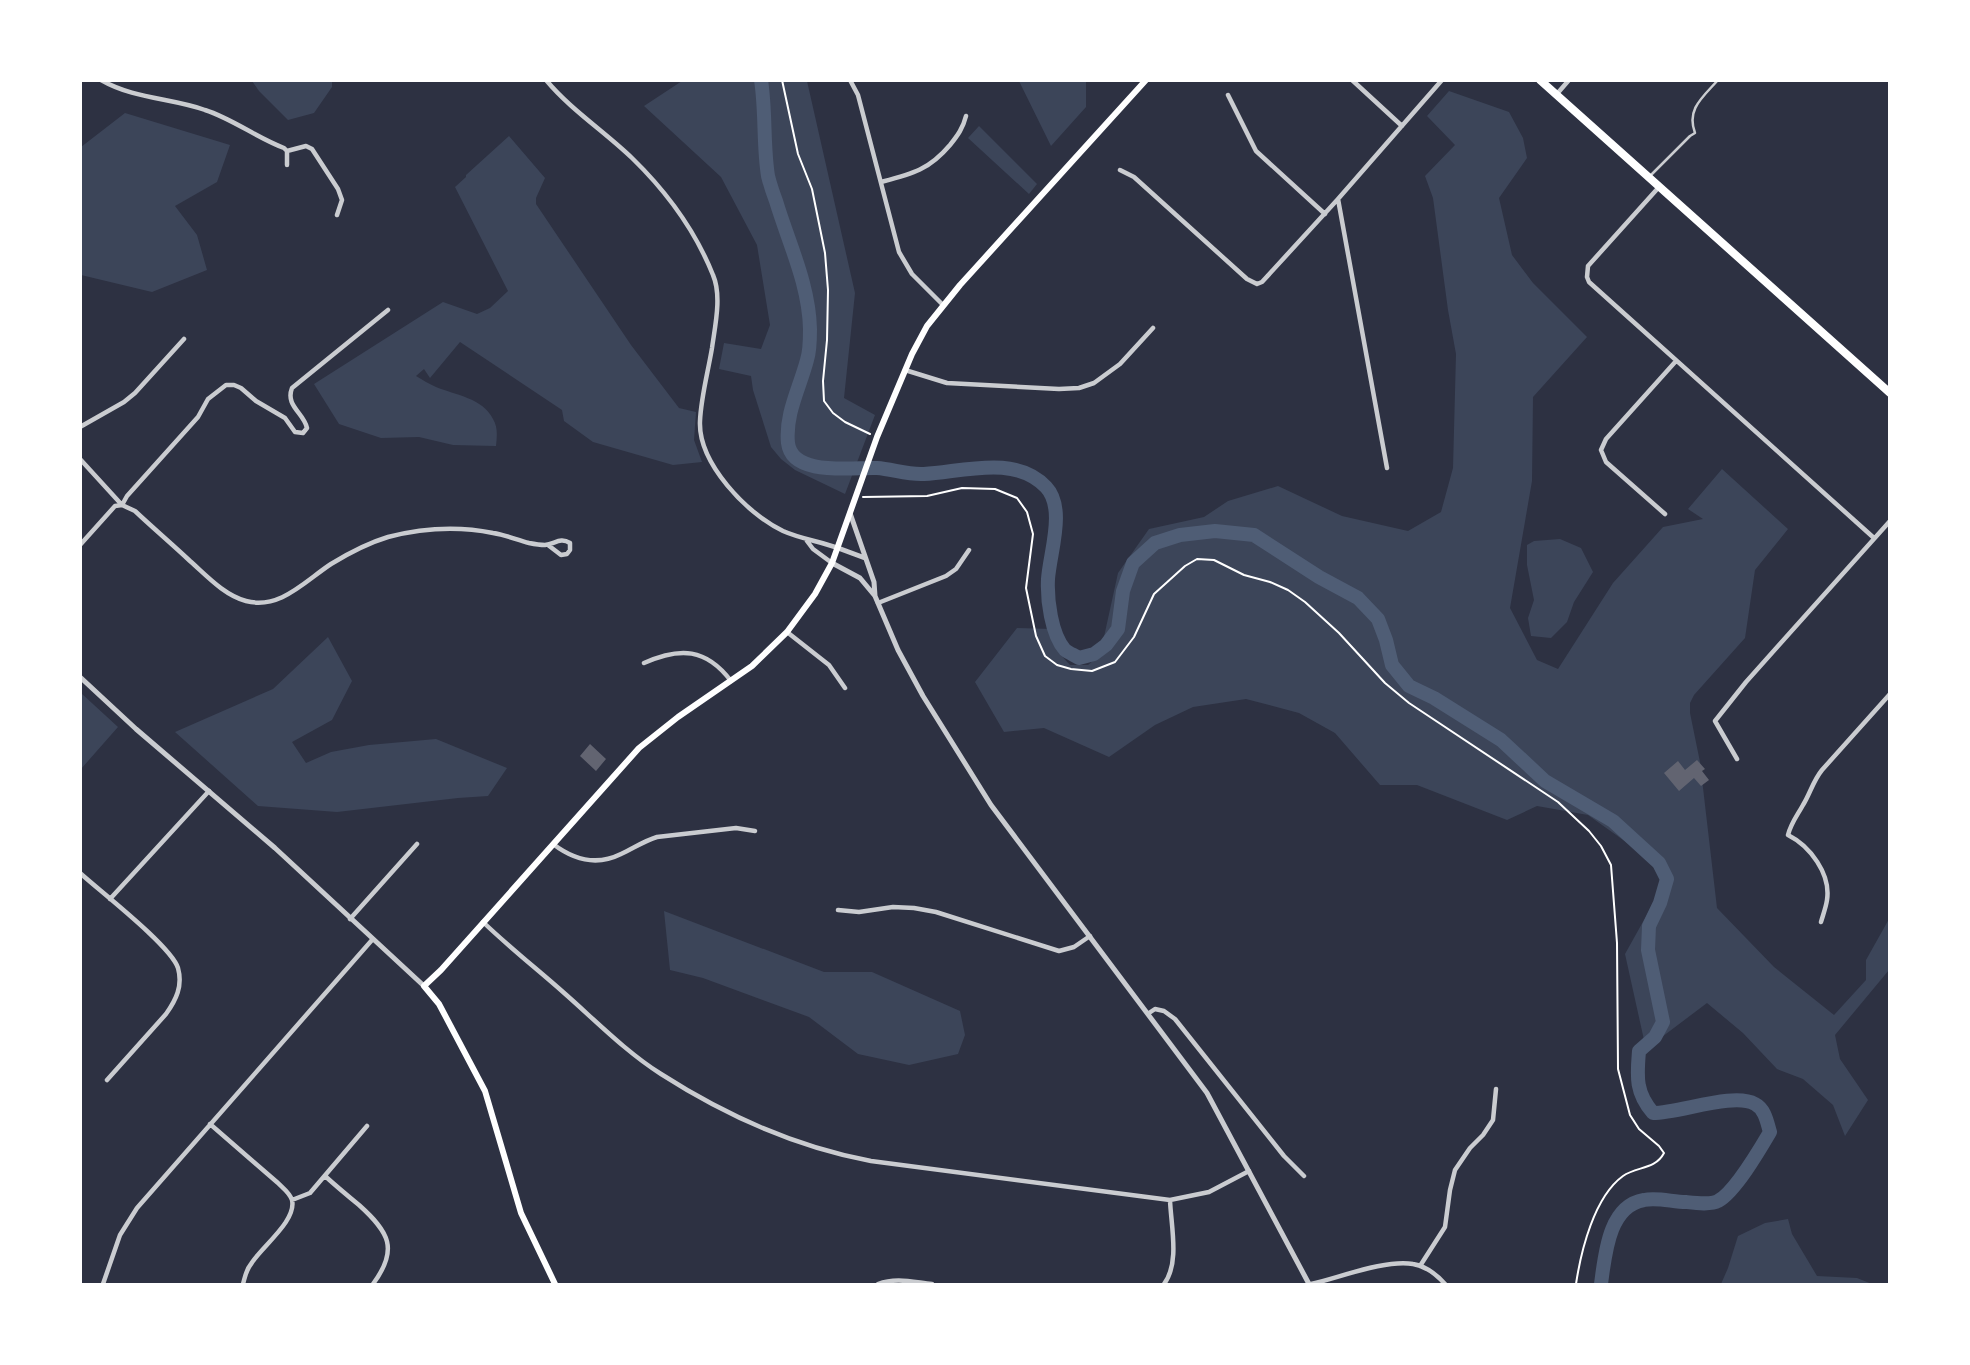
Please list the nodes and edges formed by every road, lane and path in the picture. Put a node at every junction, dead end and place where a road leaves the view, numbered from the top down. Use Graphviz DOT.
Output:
graph roads {
  1 [pos="101,80"];
  2 [pos="546,80"];
  3 [pos="782,80"];
  4 [pos="850,80"];
  5 [pos="1146,80"];
  6 [pos="1352,80"];
  7 [pos="1442,80"];
  8 [pos="1540,80"];
  9 [pos="1569,80"];
  10 [pos="1718,80"];
  11 [pos="1228,95"];
  12 [pos="1556,95"];
  13 [pos="966,116"];
  14 [pos="1402,126"];
  15 [pos="287,151"];
  16 [pos="287,166"];
  17 [pos="1120,170"];
  18 [pos="1648,178"];
  19 [pos="881,182"];
  20 [pos="1659,187"];
  21 [pos="1338,199"];
  22 [pos="1325,214"];
  23 [pos="337,215"];
  24 [pos="943,305"];
  25 [pos="388,310"];
  26 [pos="1153,328"];
  27 [pos="184,339"];
  28 [pos="1676,361"];
  29 [pos="905,370"];
  30 [pos="1889,393"];
  31 [pos="80,426"];
  32 [pos="877,437"];
  33 [pos="80,459"];
  34 [pos="1387,468"];
  35 [pos="856,493"];
  36 [pos="122,505"];
  37 [pos="850,512"];
  38 [pos="1665,514"];
  39 [pos="1889,521"];
  40 [pos="1874,538"];
  41 [pos="806,540"];
  42 [pos="80,545"];
  43 [pos="548,545"];
  44 [pos="838,548"];
  45 [pos="969,550"];
  46 [pos="865,558"];
  47 [pos="832,564"];
  48 [pos="875,596"];
  49 [pos="878,603"];
  50 [pos="787,632"];
  51 [pos="644,663"];
  52 [pos="80,677"];
  53 [pos="731,681"];
  54 [pos="845,688"];
  55 [pos="1889,694"];
  56 [pos="1737,759"];
  57 [pos="209,791"];
  58 [pos="755,831"];
  59 [pos="417,844"];
  60 [pos="553,844"];
  61 [pos="80,873"];
  62 [pos="110,899"];
  63 [pos="838,910"];
  64 [pos="350,919"];
  65 [pos="483,922"];
  66 [pos="1821,922"];
  67 [pos="1090,936"];
  68 [pos="372,940"];
  69 [pos="424,986"];
  70 [pos="1149,1013"];
  71 [pos="107,1080"];
  72 [pos="1496,1089"];
  73 [pos="210,1124"];
  74 [pos="367,1125"];
  75 [pos="1250,1171"];
  76 [pos="325,1176"];
  77 [pos="1304,1176"];
  78 [pos="292,1200"];
  79 [pos="1170,1200"];
  80 [pos="1420,1266"];
  81 [pos="103,1284"];
  82 [pos="243,1284"];
  83 [pos="373,1284"];
  84 [pos="555,1284"];
  85 [pos="878,1284"];
  86 [pos="932,1284"];
  87 [pos="1164,1284"];
  88 [pos="1310,1284"];
  89 [pos="1445,1284"];
  90 [pos="1576,1284"];
  1 -- 15 [label="street"];
  2 -- 41 [label="street"];
  3 -- 32 [label="path"];
  4 -- 19 [label="street"];
  5 -- 24 [label="main road"];
  6 -- 14 [label="street"];
  7 -- 14 [label="street"];
  8 -- 12 [label="highway"];
  9 -- 12 [label="street"];
  10 -- 18 [label="lane"];
  11 -- 22 [label="street"];
  12 -- 18 [label="highway"];
  13 -- 19 [label="street"];
  14 -- 21 [label="street"];
  15 -- 16 [label="street"];
  15 -- 23 [label="street"];
  17 -- 22 [label="street"];
  18 -- 20 [label="highway"];
  19 -- 24 [label="street"];
  20 -- 28 [label="street"];
  20 -- 30 [label="highway"];
  21 -- 22 [label="street"];
  21 -- 34 [label="street"];
  24 -- 29 [label="main road"];
  25 -- 36 [label="street"];
  26 -- 29 [label="street"];
  27 -- 31 [label="street"];
  28 -- 38 [label="street"];
  28 -- 40 [label="street"];
  29 -- 32 [label="main road"];
  32 -- 35 [label="main road"];
  33 -- 36 [label="street"];
  35 -- 37 [label="main road"];
  35 -- 90 [label="path"];
  36 -- 42 [label="street"];
  36 -- 43 [label="street"];
  37 -- 44 [label="main road"];
  37 -- 46 [label="street"];
  39 -- 40 [label="street"];
  40 -- 56 [label="street"];
  41 -- 44 [label="street"];
  41 -- 47 [label="street"];
  43 -- 43 [label="street"];
  44 -- 46 [label="street"];
  44 -- 47 [label="main road"];
  45 -- 49 [label="street"];
  46 -- 48 [label="street"];
  47 -- 48 [label="street"];
  47 -- 50 [label="main road"];
  48 -- 49 [label="street"];
  49 -- 67 [label="street"];
  50 -- 53 [label="main road"];
  50 -- 54 [label="street"];
  51 -- 53 [label="street"];
  52 -- 57 [label="street"];
  53 -- 60 [label="main road"];
  55 -- 66 [label="street"];
  57 -- 62 [label="street"];
  57 -- 64 [label="street"];
  58 -- 60 [label="street"];
  59 -- 64 [label="street"];
  60 -- 65 [label="main road"];
  61 -- 62 [label="street"];
  62 -- 71 [label="street"];
  63 -- 67 [label="street"];
  64 -- 68 [label="street"];
  65 -- 69 [label="main road"];
  65 -- 79 [label="street"];
  67 -- 70 [label="street"];
  68 -- 69 [label="street"];
  68 -- 73 [label="street"];
  69 -- 84 [label="main road"];
  70 -- 75 [label="street"];
  70 -- 77 [label="street"];
  72 -- 80 [label="street"];
  73 -- 78 [label="street"];
  73 -- 81 [label="street"];
  74 -- 76 [label="street"];
  75 -- 79 [label="street"];
  75 -- 88 [label="street"];
  76 -- 78 [label="street"];
  76 -- 83 [label="street"];
  78 -- 82 [label="street"];
  79 -- 87 [label="street"];
  80 -- 88 [label="street"];
  80 -- 89 [label="street"];
  85 -- 86 [label="street"];
}
